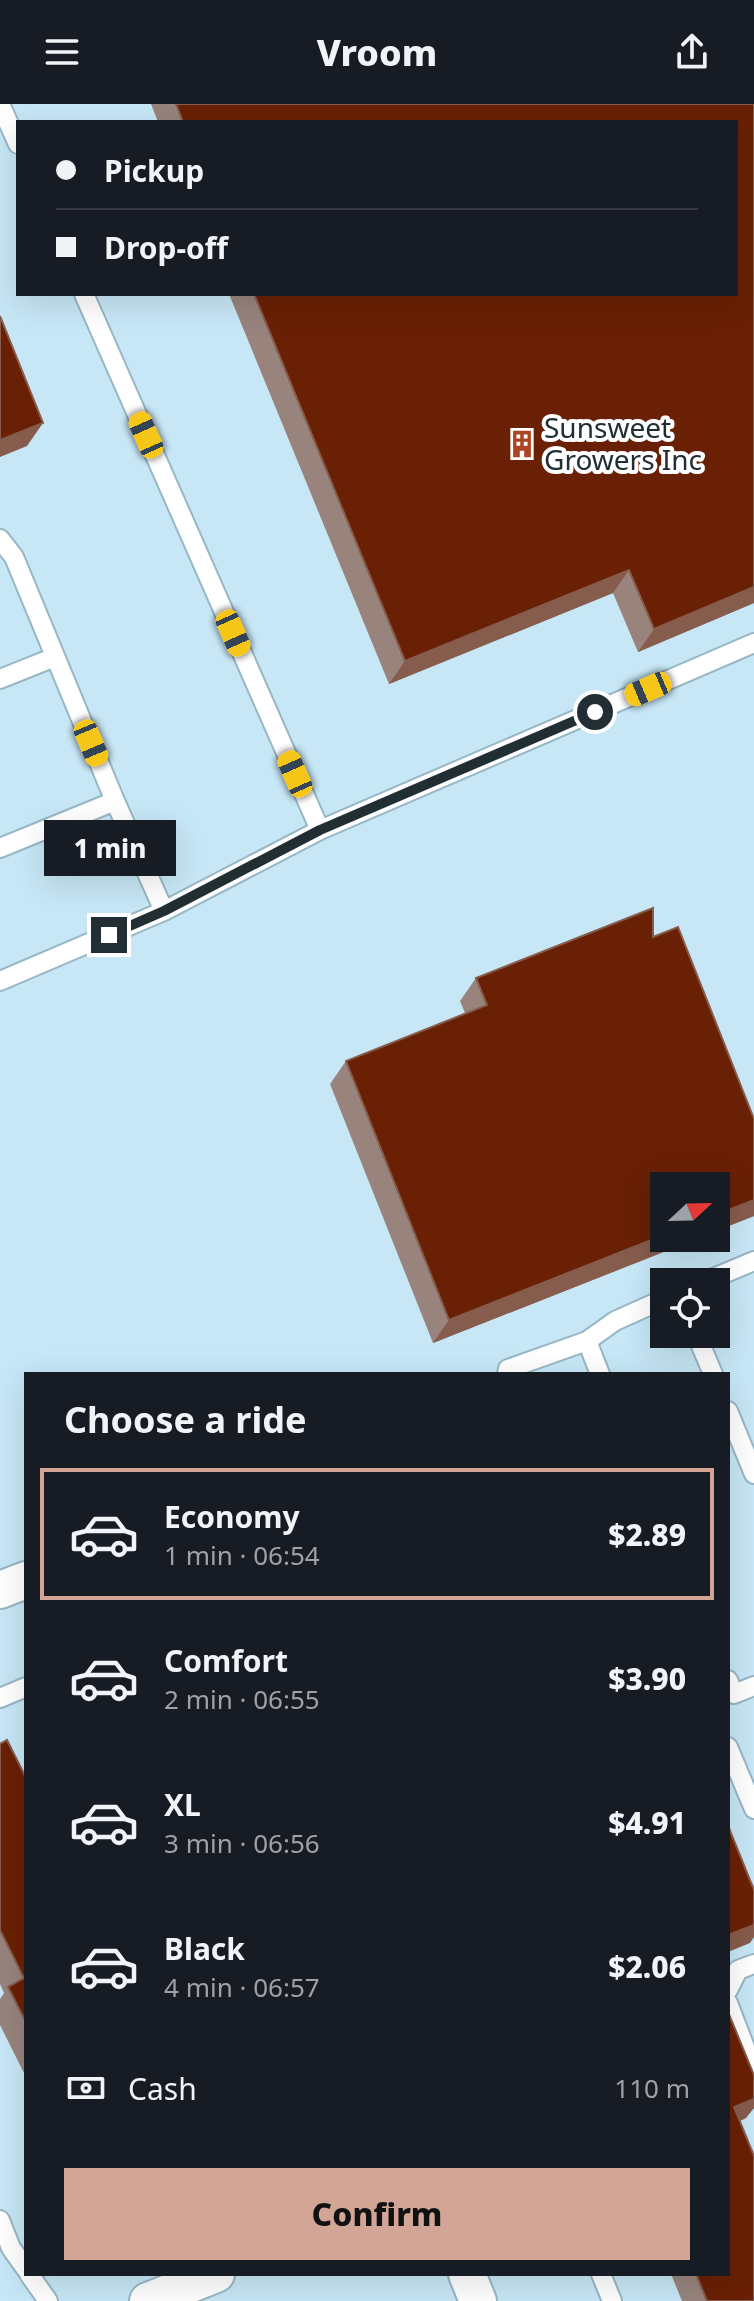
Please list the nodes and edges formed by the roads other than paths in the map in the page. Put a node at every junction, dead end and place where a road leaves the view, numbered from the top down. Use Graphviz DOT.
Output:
graph roads {
  1 [pos="0,104"];
  2 [pos="16,140"];
  3 [pos="85,296"];
  4 [pos="0,539"];
  5 [pos="754,643"];
  6 [pos="55,657"];
  7 [pos="0,679"];
  8 [pos="115,801"];
  9 [pos="320,830"];
  10 [pos="0,848"];
  11 [pos="164,911"];
  12 [pos="0,981"];
  13 [pos="754,1261"];
  14 [pos="730,1271"];
  15 [pos="650,1305"];
  16 [pos="587,1341"];
  17 [pos="702,1348"];
  18 [pos="507,1372"];
  19 [pos="599,1372"];
  20 [pos="712,1372"];
  21 [pos="730,1416"];
  22 [pos="754,1474"];
  23 [pos="24,1581"];
  24 [pos="0,1590"];
  25 [pos="754,1686"];
  26 [pos="24,1688"];
  27 [pos="730,1690"];
  28 [pos="0,1698"];
  29 [pos="730,1752"];
  30 [pos="754,1809"];
  31 [pos="754,1964"];
  32 [pos="730,1986"];
  33 [pos="730,2008"];
  34 [pos="754,2071"];
  35 [pos="0,2220"];
  36 [pos="24,2266"];
  37 [pos="31,2276"];
  38 [pos="211,2276"];
  39 [pos="468,2276"];
  40 [pos="602,2276"];
  41 [pos="48,2301"];
  42 [pos="148,2301"];
  43 [pos="478,2301"];
  44 [pos="612,2301"];
  1 -- 2 [label="lane"];
  3 -- 9 [label="lane"];
  4 -- 6 [label="lane"];
  5 -- 9 [label="lane"];
  6 -- 7 [label="lane"];
  6 -- 8 [label="lane"];
  8 -- 10 [label="lane"];
  8 -- 11 [label="lane"];
  9 -- 11 [label="lane"];
  11 -- 12 [label="lane"];
  13 -- 14 [label="lane"];
  15 -- 16 [label="lane"];
  16 -- 18 [label="lane"];
  16 -- 19 [label="lane"];
  17 -- 20 [label="lane"];
  21 -- 22 [label="lane"];
  23 -- 24 [label="street"];
  25 -- 27 [label="lane"];
  26 -- 28 [label="lane"];
  29 -- 30 [label="lane"];
  31 -- 32 [label="lane"];
  33 -- 34 [label="lane"];
  35 -- 36 [label="lane"];
  37 -- 41 [label="lane"];
  38 -- 42 [label="street"];
  39 -- 43 [label="street"];
  40 -- 44 [label="lane"];
}
